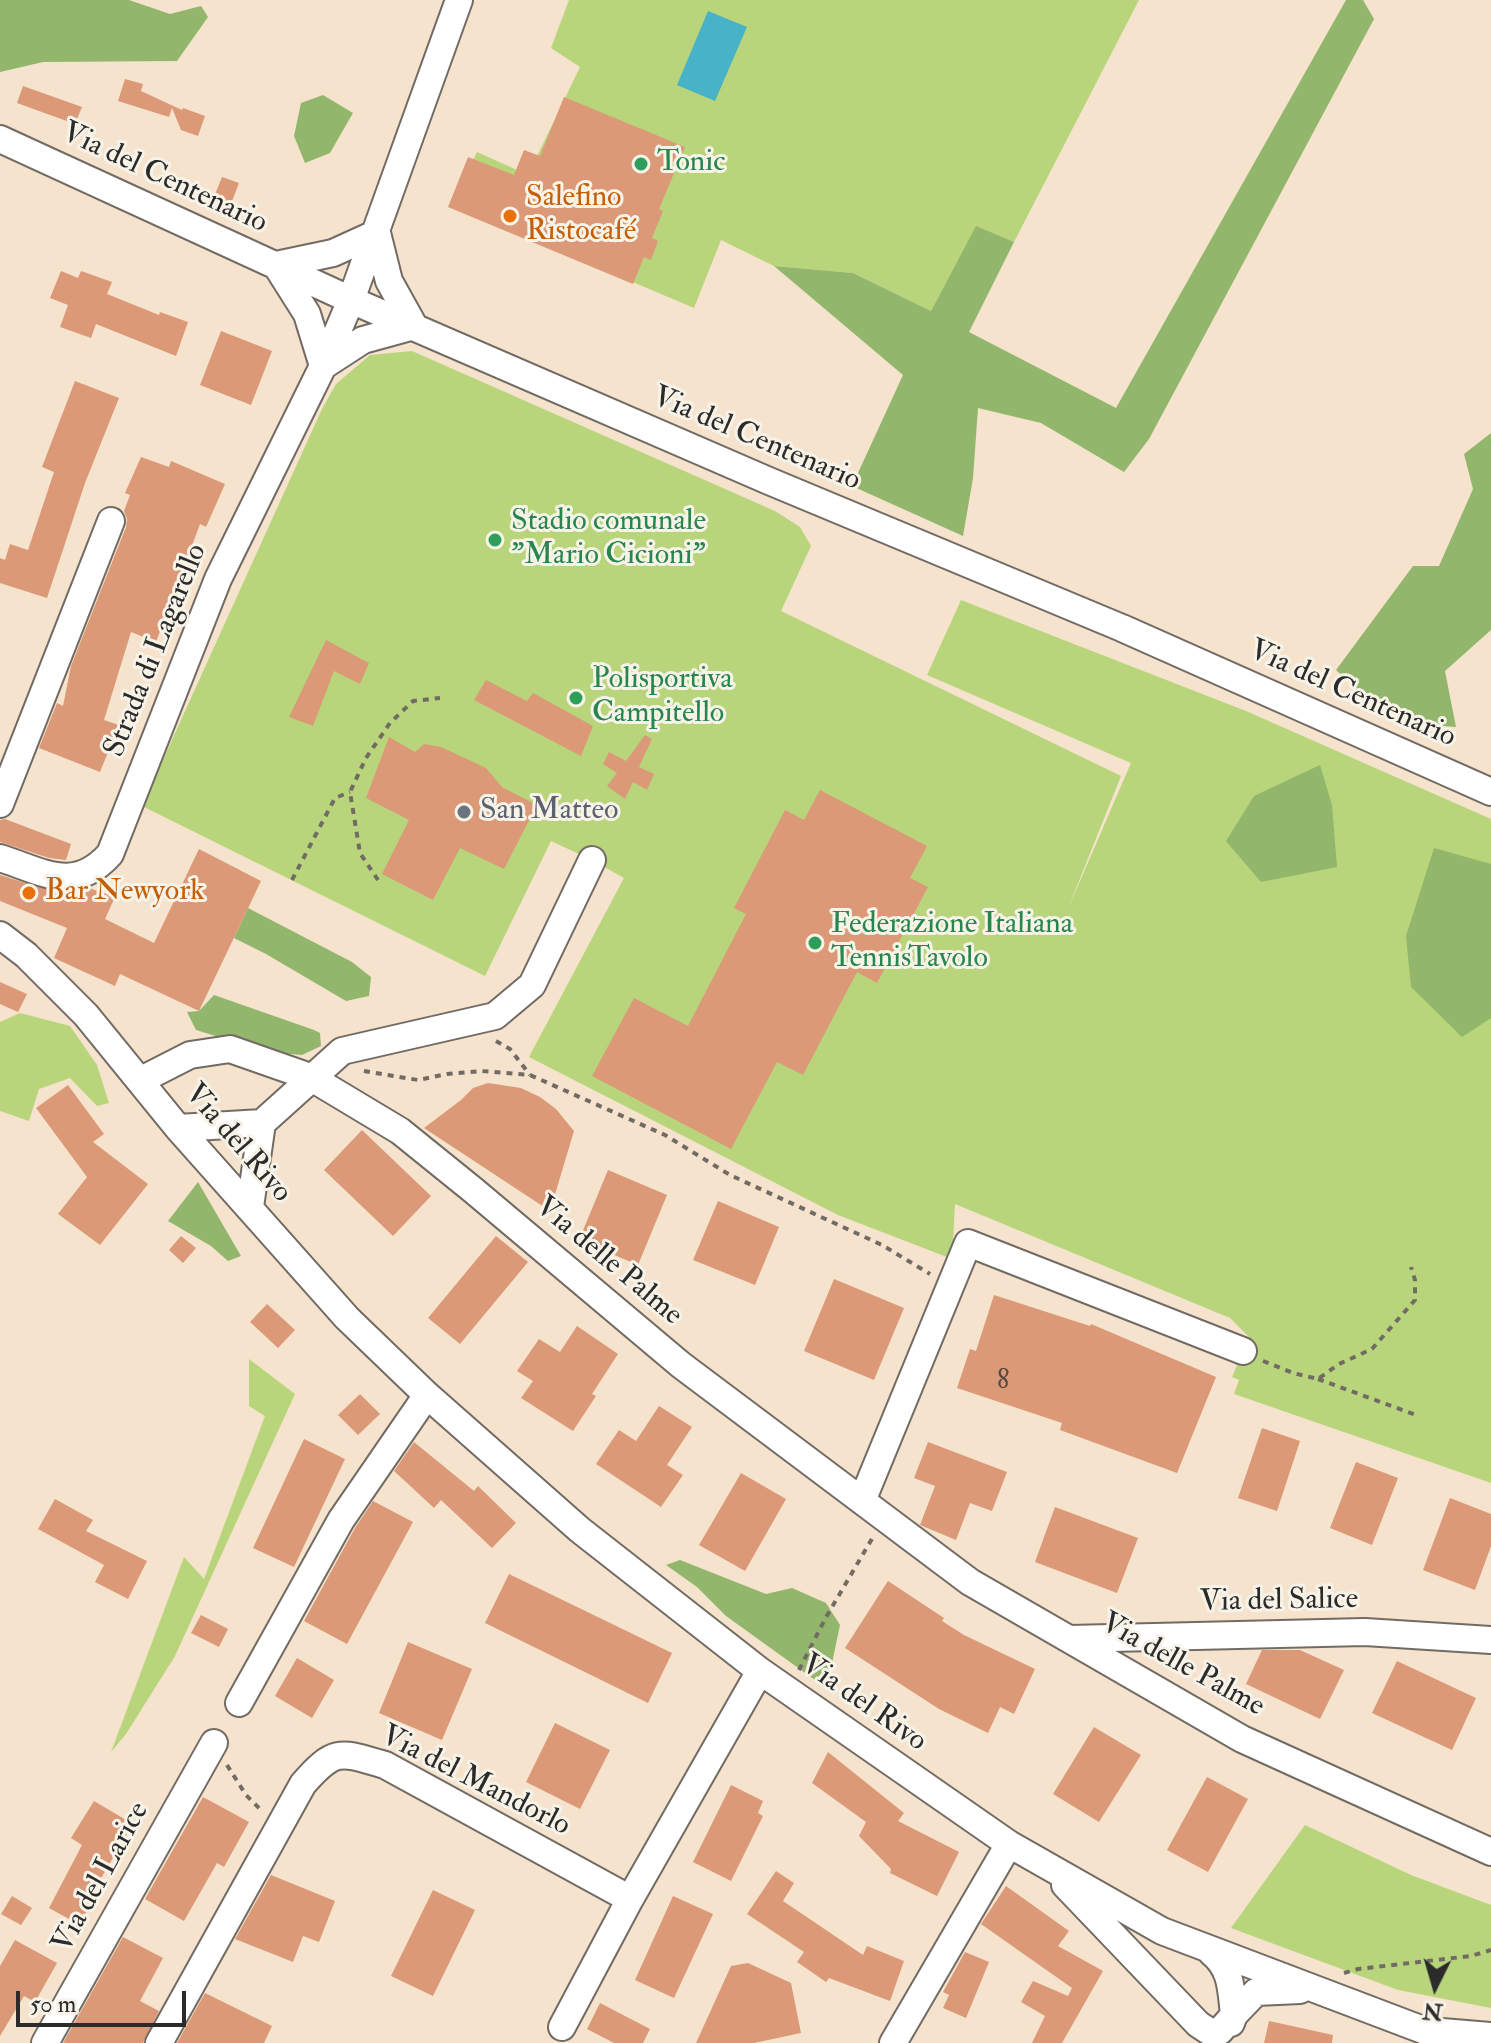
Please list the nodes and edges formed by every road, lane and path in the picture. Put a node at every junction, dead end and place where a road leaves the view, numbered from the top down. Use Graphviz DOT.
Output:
graph roads {
  1 [pos="459,0"];
  2 [pos="0,139"];
  3 [pos="377,233"];
  4 [pos="276,265"];
  5 [pos="351,300"];
  6 [pos="414,326"];
  7 [pos="323,366"];
  8 [pos="111,521"];
  9 [pos="440,698"];
  10 [pos="350,792"];
  11 [pos="1491,792"];
  12 [pos="0,804"];
  13 [pos="0,858"];
  14 [pos="592,860"];
  15 [pos="292,880"];
  16 [pos="378,880"];
  17 [pos="0,935"];
  18 [pos="459,1025"];
  19 [pos="318,1071"];
  20 [pos="530,1075"];
  21 [pos="141,1080"];
  22 [pos="262,1123"];
  23 [pos="178,1128"];
  24 [pos="250,1207"];
  25 [pos="1411,1267"];
  26 [pos="951,1285"];
  27 [pos="1243,1351"];
  28 [pos="1318,1379"];
  29 [pos="427,1395"];
  30 [pos="1416,1415"];
  31 [pos="862,1501"];
  32 [pos="884,1518"];
  33 [pos="1069,1639"];
  34 [pos="1491,1640"];
  35 [pos="760,1671"];
  36 [pos="798,1672"];
  37 [pos="239,1703"];
  38 [pos="214,1743"];
  39 [pos="279,1827"];
  40 [pos="1009,1844"];
  41 [pos="1491,1852"];
  42 [pos="1045,1865"];
  43 [pos="630,1899"];
  44 [pos="1491,1950"];
  45 [pos="1211,1952"];
  46 [pos="1312,1990"];
  47 [pos="1340,2000"];
  48 [pos="1234,2015"];
  49 [pos="562,2027"];
  50 [pos="1423,2030"];
  51 [pos="1491,2036"];
  52 [pos="45,2043"];
  53 [pos="159,2043"];
  54 [pos="893,2043"];
  55 [pos="1228,2043"];
  56 [pos="1448,2043"];
  1 -- 3 [label="street, Strada di Lagarello"];
  2 -- 4 [label="street, Via del Centenario"];
  3 -- 4 [label="street"];
  3 -- 5 [label="street, Strada di Lagarello"];
  3 -- 6 [label="street"];
  4 -- 5 [label="street, Via del Centenario"];
  4 -- 7 [label="street"];
  5 -- 6 [label="street, Via del Centenario"];
  5 -- 7 [label="street, Strada di Lagarello"];
  6 -- 7 [label="street"];
  6 -- 11 [label="street, Via del Centenario"];
  7 -- 13 [label="street, Strada di Lagarello"];
  8 -- 12 [label="street"];
  9 -- 10 [label="path"];
  10 -- 15 [label="path"];
  10 -- 16 [label="path"];
  14 -- 18 [label="street"];
  17 -- 21 [label="street, Via del Rivo"];
  18 -- 19 [label="street"];
  18 -- 20 [label="path"];
  19 -- 20 [label="path"];
  19 -- 21 [label="street, Via delle Palme"];
  19 -- 22 [label="street"];
  19 -- 31 [label="street, Via delle Palme"];
  20 -- 26 [label="path"];
  21 -- 23 [label="street, Via del Rivo"];
  22 -- 23 [label="street"];
  22 -- 24 [label="street"];
  23 -- 24 [label="street, Via del Rivo"];
  24 -- 29 [label="street, Via del Rivo"];
  25 -- 28 [label="path"];
  26 -- 27 [label="street"];
  26 -- 31 [label="street"];
  27 -- 28 [label="path"];
  28 -- 30 [label="path"];
  29 -- 35 [label="street, Via del Rivo"];
  29 -- 37 [label="street"];
  31 -- 32 [label="street, Via delle Palme"];
  32 -- 33 [label="street, Via delle Palme"];
  32 -- 36 [label="path"];
  33 -- 34 [label="street, Via del Salice"];
  33 -- 41 [label="street, Via delle Palme"];
  35 -- 40 [label="street, Via del Rivo"];
  35 -- 43 [label="street"];
  38 -- 39 [label="path"];
  38 -- 52 [label="street, Via del Larice"];
  39 -- 43 [label="street, Via del Mandorlo"];
  39 -- 53 [label="street, Via del Mandorlo"];
  40 -- 42 [label="street, Via del Rivo"];
  40 -- 54 [label="street"];
  42 -- 45 [label="street, Via del Rivo"];
  42 -- 48 [label="street"];
  43 -- 49 [label="street"];
  44 -- 47 [label="path"];
  45 -- 46 [label="street, Via del Rivo"];
  45 -- 48 [label="street"];
  46 -- 47 [label="street, Via del Rivo"];
  46 -- 48 [label="street"];
  47 -- 50 [label="street, Via del Rivo"];
  48 -- 55 [label="street"];
  50 -- 51 [label="street"];
  50 -- 56 [label="street"];
}
